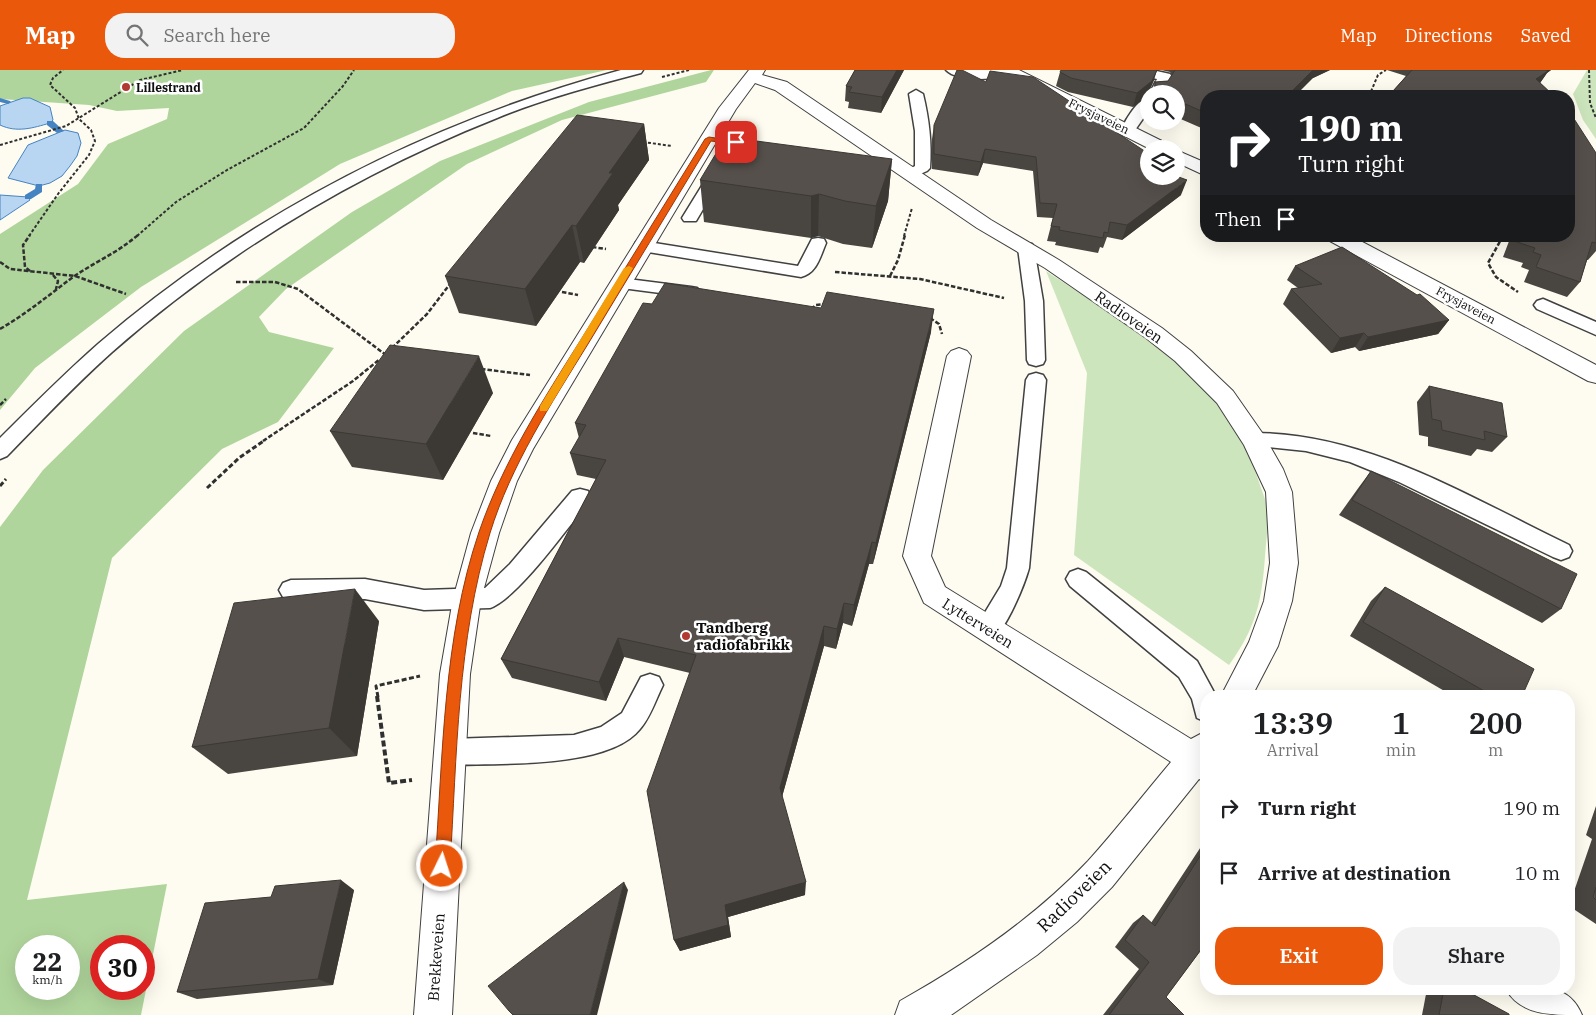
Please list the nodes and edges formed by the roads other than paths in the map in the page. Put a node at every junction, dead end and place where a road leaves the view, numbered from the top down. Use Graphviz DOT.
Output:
graph roads {
  1 [pos="636,70"];
  2 [pos="954,70"];
  3 [pos="1006,70"];
  4 [pos="1136,70"];
  5 [pos="754,73"];
  6 [pos="1160,85"];
  7 [pos="916,94"];
  8 [pos="1140,113"];
  9 [pos="1128,130"];
  10 [pos="709,139"];
  11 [pos="1147,140"];
  12 [pos="1185,160"];
  13 [pos="1200,167"];
  14 [pos="909,174"];
  15 [pos="690,218"];
  16 [pos="1346,242"];
  17 [pos="818,243"];
  18 [pos="642,246"];
  19 [pos="1026,248"];
  20 [pos="620,283"];
  21 [pos="711,296"];
  22 [pos="1543,305"];
  23 [pos="1596,329"];
  24 [pos="958,356"];
  25 [pos="1596,375"];
  26 [pos="1254,440"];
  27 [pos="0,451"];
  28 [pos="580,496"];
  29 [pos="1561,551"];
  30 [pos="1078,579"];
  31 [pos="291,590"];
  32 [pos="467,599"];
  33 [pos="987,629"];
  34 [pos="650,685"];
  35 [pos="1200,690"];
  36 [pos="1239,690"];
  37 [pos="450,752"];
  38 [pos="1200,756"];
  39 [pos="1200,759"];
  40 [pos="1534,995"];
  41 [pos="433,1015"];
  42 [pos="914,1015"];
  43 [pos="1563,1015"];
  1 -- 27 [label="lane"];
  2 -- 3 [label="lane"];
  3 -- 9 [label="street, Frysjaveien"];
  4 -- 6 [label="lane"];
  5 -- 10 [label="street, Brekkeveien"];
  5 -- 14 [label="street, Radioveien"];
  7 -- 14 [label="lane"];
  8 -- 9 [label="lane"];
  9 -- 11 [label="street, Frysjaveien"];
  10 -- 15 [label="lane"];
  10 -- 18 [label="street, Brekkeveien"];
  12 -- 13 [label="street"];
  14 -- 19 [label="street, Radioveien"];
  16 -- 25 [label="street, Frysjaveien"];
  17 -- 18 [label="lane"];
  18 -- 20 [label="street, Brekkeveien"];
  19 -- 26 [label="street, Radioveien"];
  19 -- 33 [label="lane"];
  20 -- 21 [label="lane"];
  20 -- 32 [label="street, Brekkeveien"];
  22 -- 23 [label="lane"];
  24 -- 33 [label="street, Lytterveien"];
  26 -- 29 [label="lane"];
  26 -- 36 [label="street, Radioveien"];
  28 -- 32 [label="lane"];
  30 -- 35 [label="lane"];
  31 -- 32 [label="lane"];
  32 -- 37 [label="street, Brekkeveien"];
  33 -- 38 [label="street, Lytterveien"];
  34 -- 37 [label="lane"];
  37 -- 41 [label="street, Brekkeveien"];
  39 -- 42 [label="street, Radioveien"];
  40 -- 43 [label="street"];
}
